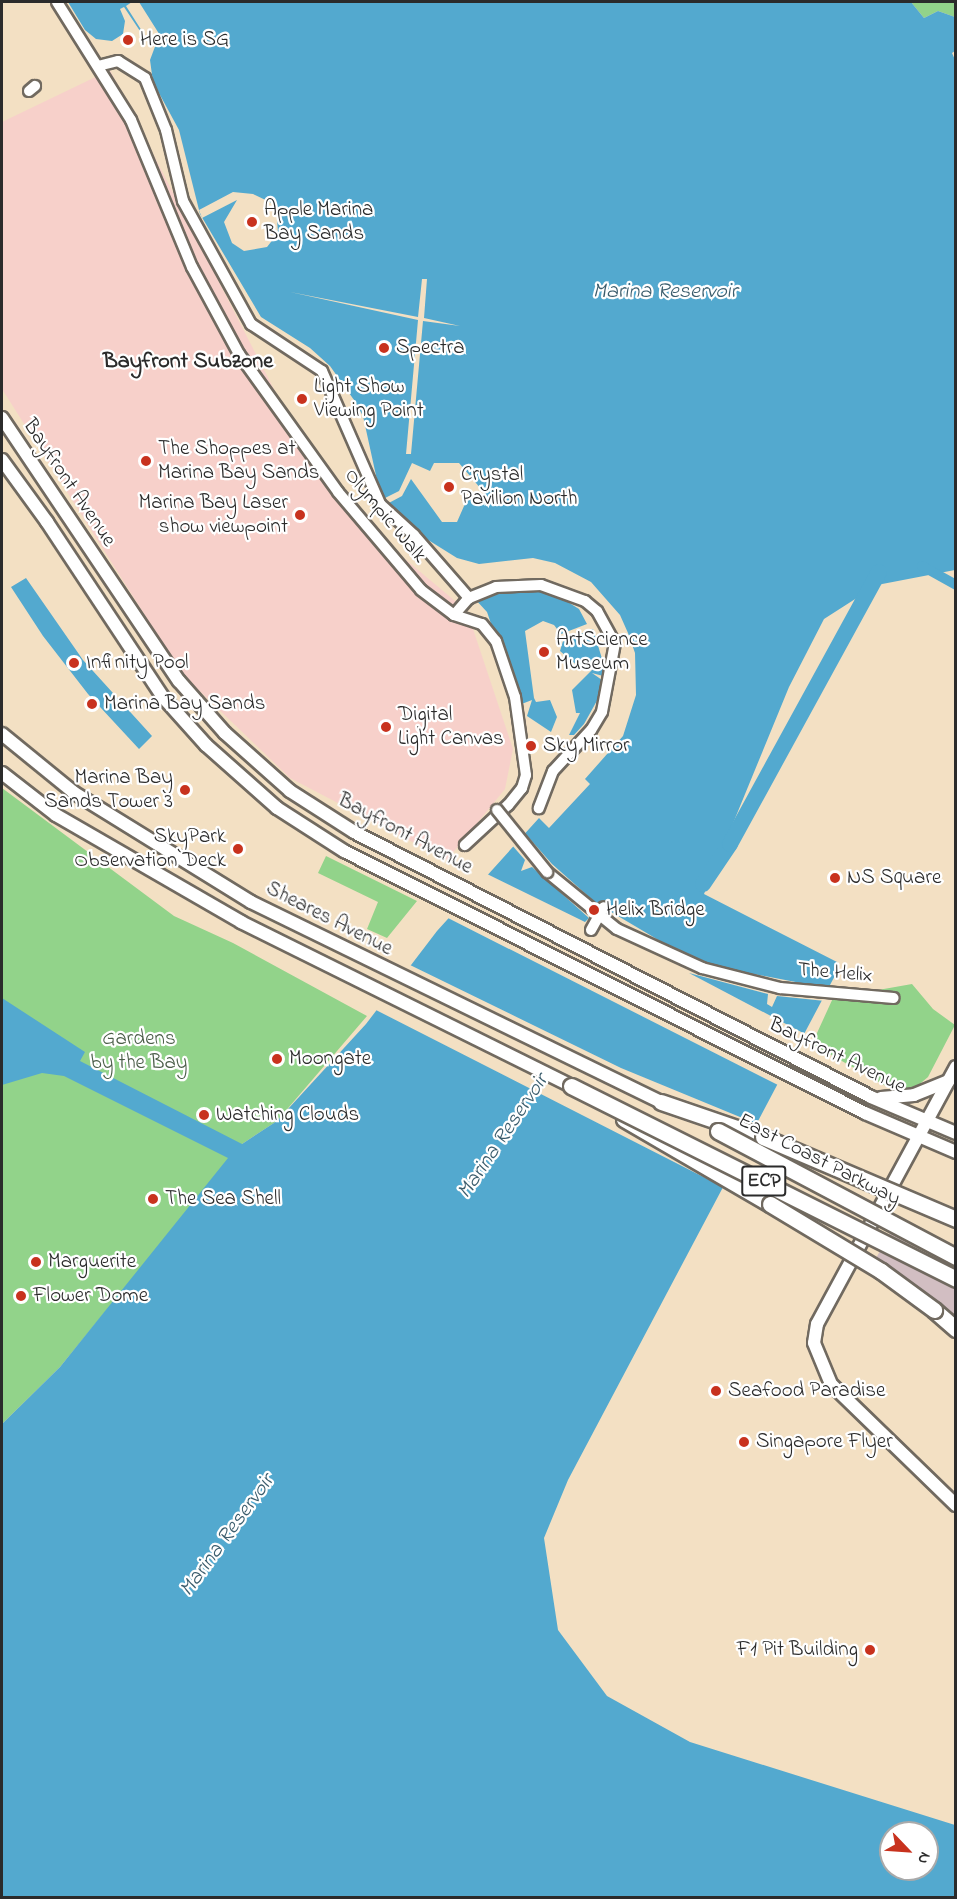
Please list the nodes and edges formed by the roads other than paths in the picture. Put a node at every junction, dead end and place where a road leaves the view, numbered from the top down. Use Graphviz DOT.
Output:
graph roads {
  1 [pos="57,2"];
  2 [pos="98,66"];
  3 [pos="2,418"];
  4 [pos="5,433"];
  5 [pos="2,460"];
  6 [pos="469,598"];
  7 [pos="454,615"];
  8 [pos="2,734"];
  9 [pos="522,752"];
  10 [pos="2,773"];
  11 [pos="539,808"];
  12 [pos="497,810"];
  13 [pos="465,845"];
  14 [pos="602,912"];
  15 [pos="591,930"];
  16 [pos="894,998"];
  17 [pos="956,1067"];
  18 [pos="948,1080"];
  19 [pos="570,1086"];
  20 [pos="871,1096"];
  21 [pos="661,1102"];
  22 [pos="927,1120"];
  23 [pos="956,1133"];
  24 [pos="918,1136"];
  25 [pos="956,1152"];
  26 [pos="956,1219"];
  27 [pos="956,1257"];
  28 [pos="956,1279"];
  29 [pos="956,1329"];
  30 [pos="956,1505"];
  1 -- 2 [label="street, Olympic Walk"];
  2 -- 6 [label="street, Olympic Walk"];
  2 -- 7 [label="street, Olympic Walk"];
  3 -- 4 [label="main road, Bayfront Avenue"];
  4 -- 20 [label="main road, Bayfront Avenue"];
  5 -- 24 [label="main road, Bayfront Avenue"];
  6 -- 7 [label="street"];
  6 -- 11 [label="street"];
  7 -- 9 [label="street, Olympic Walk"];
  8 -- 21 [label="main road, Sheares Avenue"];
  9 -- 13 [label="street, Bayfront Avenue"];
  10 -- 19 [label="main road, Sheares Avenue"];
  12 -- 14 [label="street, The Helix, bridge"];
  14 -- 15 [label="street"];
  14 -- 16 [label="street, The Helix"];
  17 -- 18 [label="main road"];
  18 -- 20 [label="main road"];
  18 -- 22 [label="main road"];
  19 -- 28 [label="highway, East Coast Parkway / ECP, bridge"];
  19 -- 29 [label="highway, bridge"];
  20 -- 22 [label="main road, Bayfront Avenue"];
  21 -- 26 [label="highway, bridge"];
  21 -- 27 [label="highway, East Coast Parkway / ECP, bridge"];
  22 -- 23 [label="main road, Bayfront Avenue"];
  22 -- 24 [label="main road"];
  24 -- 25 [label="main road, Bayfront Avenue"];
  24 -- 30 [label="main road"];
}
